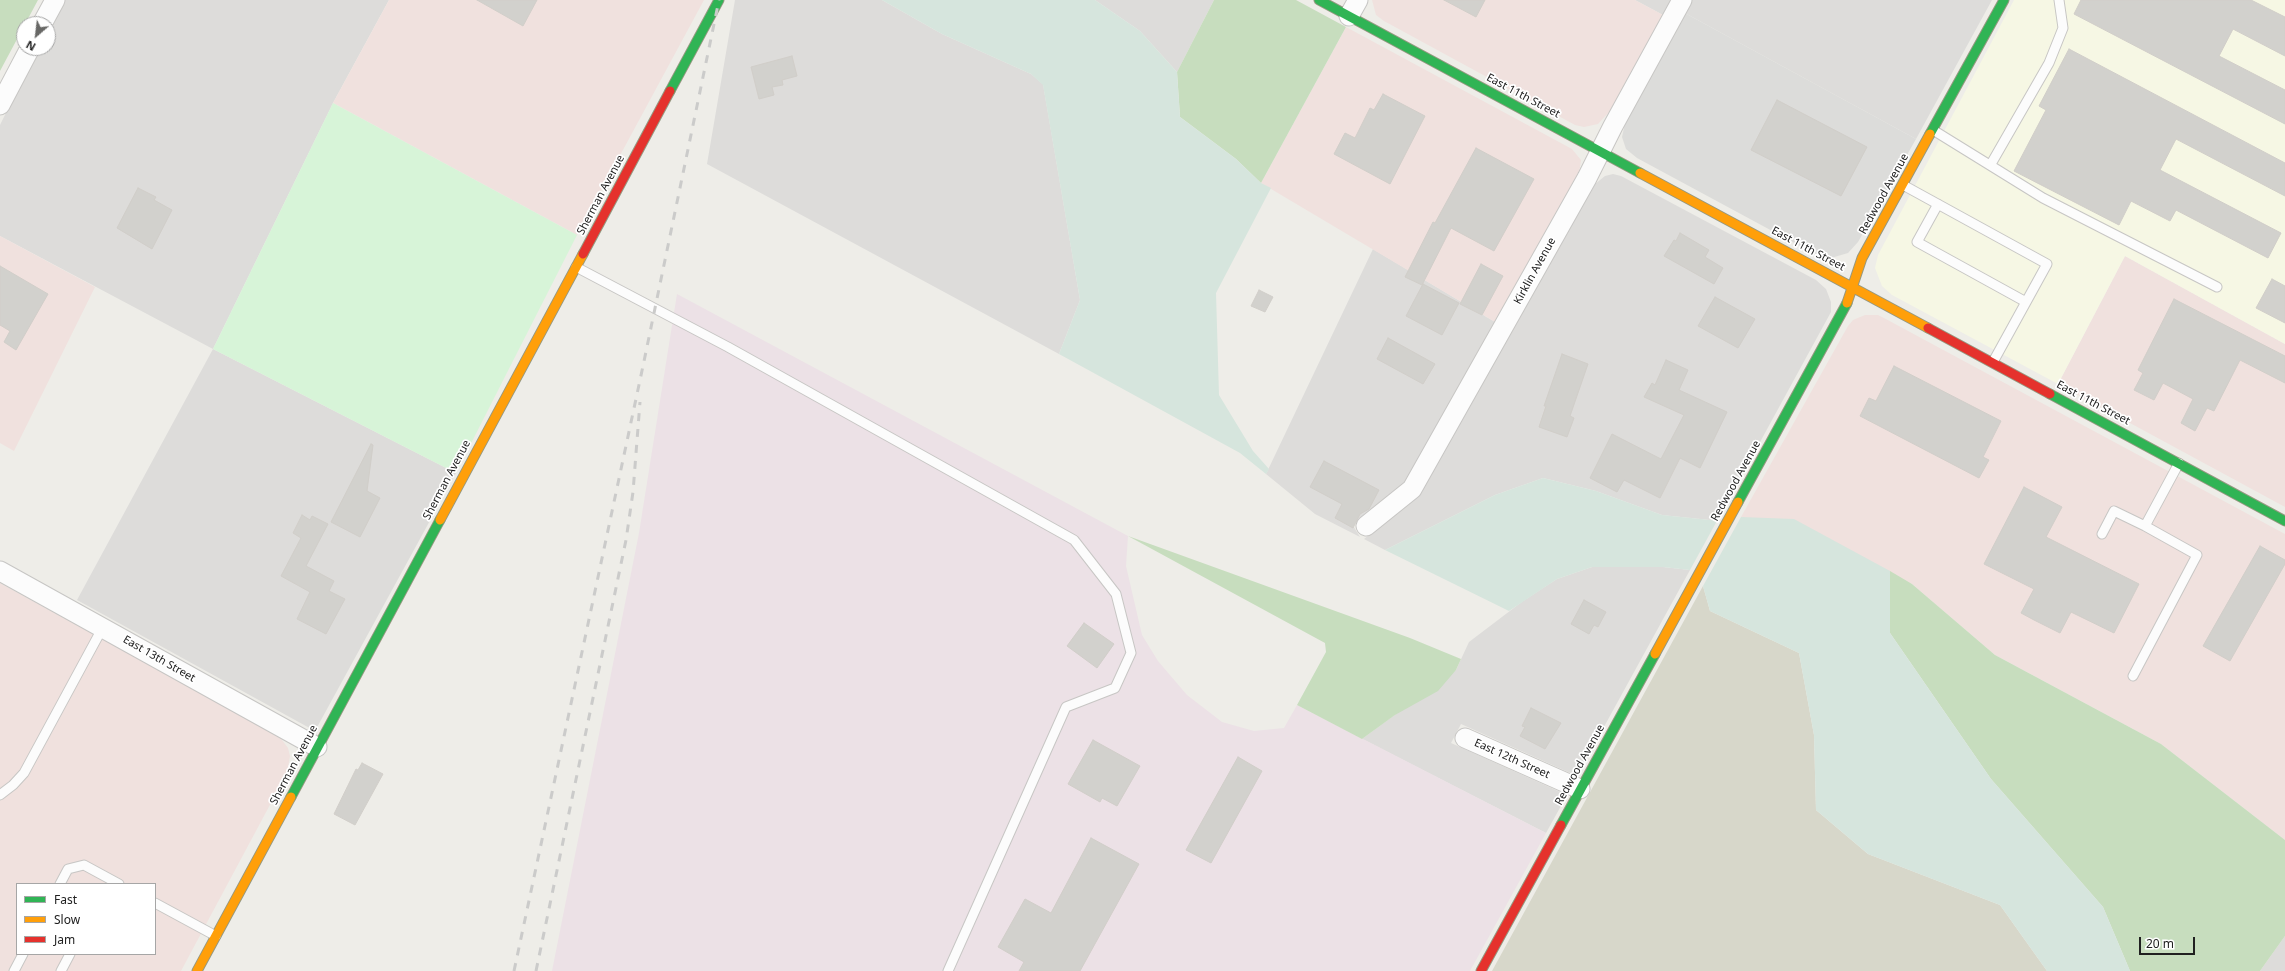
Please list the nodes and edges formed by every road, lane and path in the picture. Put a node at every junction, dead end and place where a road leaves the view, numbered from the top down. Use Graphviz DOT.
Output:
graph roads {
  1 [pos="55,0"];
  2 [pos="719,0"];
  3 [pos="1319,0"];
  4 [pos="1682,0"];
  5 [pos="2004,0"];
  6 [pos="2059,0"];
  7 [pos="1353,8"];
  8 [pos="46,16"];
  9 [pos="26,56"];
  10 [pos="0,106"];
  11 [pos="1934,130"];
  12 [pos="1600,151"];
  13 [pos="1991,164"];
  14 [pos="1903,185"];
  15 [pos="1938,204"];
  16 [pos="576,268"];
  17 [pos="1852,287"];
  18 [pos="2217,287"];
  19 [pos="2026,302"];
  20 [pos="1993,362"];
  21 [pos="2179,463"];
  22 [pos="2285,521"];
  23 [pos="1366,526"];
  24 [pos="2144,526"];
  25 [pos="2102,534"];
  26 [pos="0,570"];
  27 [pos="103,627"];
  28 [pos="2133,676"];
  29 [pos="1465,738"];
  30 [pos="317,747"];
  31 [pos="1580,789"];
  32 [pos="0,795"];
  33 [pos="109,882"];
  34 [pos="61,883"];
  35 [pos="156,904"];
  36 [pos="216,936"];
  37 [pos="22,955"];
  38 [pos="69,955"];
  39 [pos="14,971"];
  40 [pos="61,971"];
  41 [pos="197,971"];
  42 [pos="948,971"];
  43 [pos="1481,971"];
  1 -- 8 [label="street"];
  2 -- 16 [label="street, Sherman Avenue"];
  3 -- 7 [label="street, East 11th Street"];
  4 -- 12 [label="street, Kirklin Avenue"];
  5 -- 11 [label="street, Redwood Avenue"];
  6 -- 13 [label="lane"];
  7 -- 12 [label="street, East 11th Street"];
  9 -- 10 [label="street"];
  11 -- 13 [label="lane"];
  11 -- 14 [label="street, Redwood Avenue"];
  12 -- 17 [label="street, East 11th Street"];
  12 -- 23 [label="street, Kirklin Avenue"];
  13 -- 18 [label="lane"];
  14 -- 15 [label="lane"];
  14 -- 17 [label="street, Redwood Avenue"];
  15 -- 19 [label="lane"];
  15 -- 19 [label="lane"];
  16 -- 30 [label="street, Sherman Avenue"];
  16 -- 42 [label="lane"];
  17 -- 20 [label="street, East 11th Street"];
  17 -- 31 [label="street, Redwood Avenue"];
  19 -- 20 [label="lane"];
  20 -- 21 [label="street, East 11th Street"];
  21 -- 22 [label="street, East 11th Street"];
  21 -- 24 [label="lane"];
  24 -- 25 [label="lane"];
  24 -- 28 [label="lane"];
  26 -- 27 [label="street, East 13th Street"];
  27 -- 30 [label="street, East 13th Street"];
  27 -- 32 [label="lane"];
  29 -- 31 [label="street, East 12th Street"];
  30 -- 36 [label="street, Sherman Avenue"];
  31 -- 43 [label="street, Redwood Avenue"];
  33 -- 34 [label="lane"];
  35 -- 36 [label="lane"];
  36 -- 41 [label="street, Sherman Avenue"];
  37 -- 39 [label="lane"];
  38 -- 40 [label="lane"];
}
